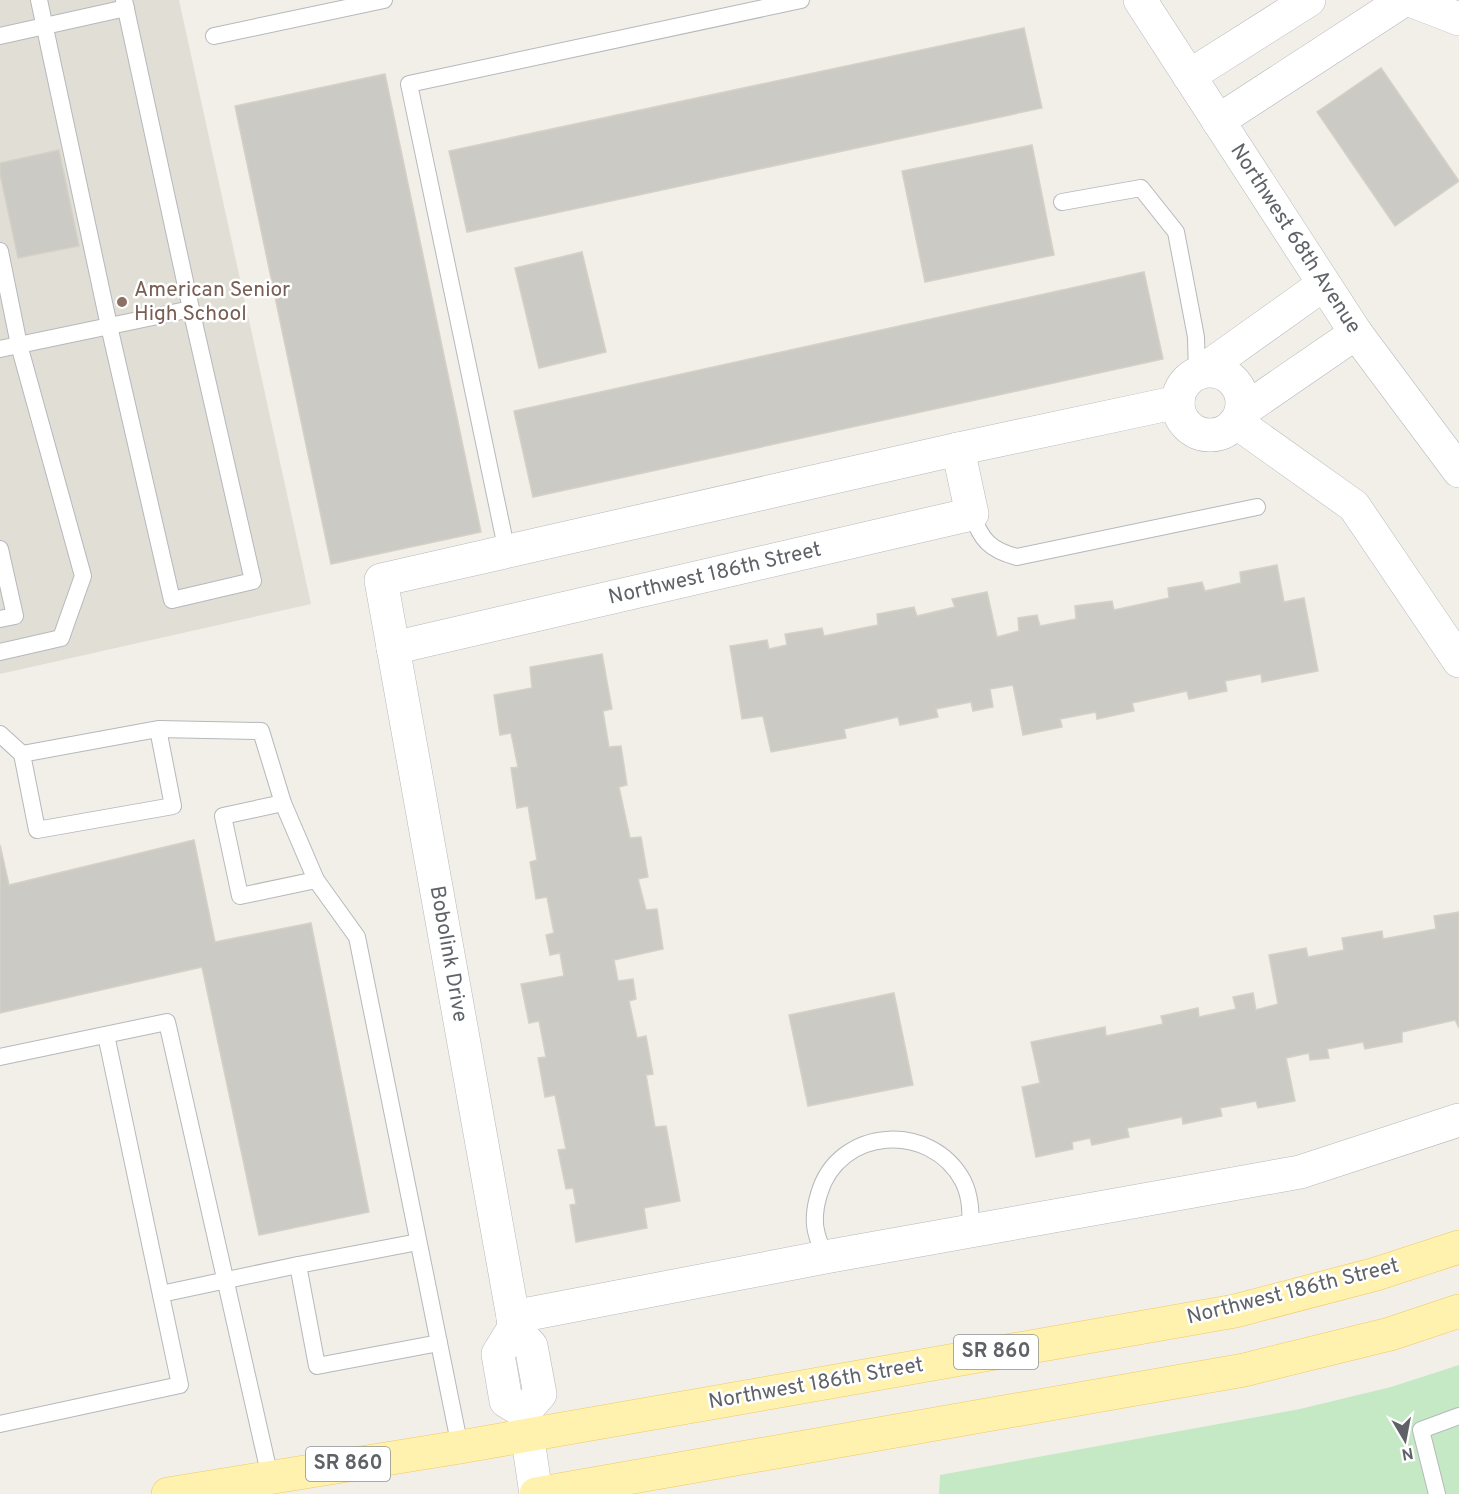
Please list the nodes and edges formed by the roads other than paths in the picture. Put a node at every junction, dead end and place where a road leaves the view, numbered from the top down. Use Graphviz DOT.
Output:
graph roads {
  1 [pos="39,0"];
  2 [pos="384,0"];
  3 [pos="801,0"];
  4 [pos="1140,0"];
  5 [pos="1309,0"];
  6 [pos="1404,0"];
  7 [pos="1410,0"];
  8 [pos="125,4"];
  9 [pos="1459,20"];
  10 [pos="45,26"];
  11 [pos="0,36"];
  12 [pos="214,36"];
  13 [pos="1189,76"];
  14 [pos="1218,121"];
  15 [pos="1062,202"];
  16 [pos="0,251"];
  17 [pos="1324,284"];
  18 [pos="191,309"];
  19 [pos="109,326"];
  20 [pos="1356,333"];
  21 [pos="19,345"];
  22 [pos="0,349"];
  23 [pos="1200,373"];
  24 [pos="1178,402"];
  25 [pos="1239,417"];
  26 [pos="958,449"];
  27 [pos="1459,471"];
  28 [pos="1257,507"];
  29 [pos="972,514"];
  30 [pos="0,549"];
  31 [pos="507,552"];
  32 [pos="0,619"];
  33 [pos="393,648"];
  34 [pos="0,652"];
  35 [pos="1459,661"];
  36 [pos="158,729"];
  37 [pos="0,734"];
  38 [pos="21,754"];
  39 [pos="283,803"];
  40 [pos="316,880"];
  41 [pos="105,1035"];
  42 [pos="0,1057"];
  43 [pos="1459,1120"];
  44 [pos="970,1231"];
  45 [pos="418,1242"];
  46 [pos="1459,1247"];
  47 [pos="825,1257"];
  48 [pos="298,1265"];
  49 [pos="226,1280"];
  50 [pos="161,1294"];
  51 [pos="1459,1311"];
  52 [pos="513,1323"];
  53 [pos="439,1343"];
  54 [pos="1459,1416"];
  55 [pos="526,1423"];
  56 [pos="0,1424"];
  57 [pos="460,1447"];
  58 [pos="270,1477"];
  59 [pos="168,1494"];
  60 [pos="536,1494"];
  61 [pos="1437,1494"];
  1 -- 10 [label="lane"];
  2 -- 12 [label="lane"];
  3 -- 31 [label="lane"];
  4 -- 13 [label="street, Northwest 68th Avenue"];
  5 -- 13 [label="street"];
  6 -- 14 [label="street"];
  7 -- 9 [label="street"];
  8 -- 10 [label="lane"];
  8 -- 18 [label="lane"];
  10 -- 11 [label="lane"];
  10 -- 19 [label="lane"];
  13 -- 14 [label="street, Northwest 68th Avenue"];
  14 -- 17 [label="street, Northwest 68th Avenue"];
  15 -- 23 [label="lane"];
  16 -- 21 [label="lane"];
  17 -- 20 [label="street, Northwest 68th Avenue"];
  17 -- 23 [label="street"];
  18 -- 19 [label="lane"];
  18 -- 19 [label="lane"];
  19 -- 21 [label="lane"];
  20 -- 25 [label="street"];
  20 -- 27 [label="street, Northwest 68th Avenue"];
  21 -- 22 [label="lane"];
  21 -- 34 [label="lane"];
  23 -- 24 [label="street"];
  23 -- 25 [label="street"];
  24 -- 25 [label="street"];
  24 -- 26 [label="street"];
  25 -- 35 [label="street"];
  26 -- 29 [label="street"];
  26 -- 31 [label="street"];
  28 -- 29 [label="lane"];
  29 -- 33 [label="street, Northwest 186th Street"];
  30 -- 32 [label="lane"];
  31 -- 33 [label="street, Bobolink Drive"];
  33 -- 52 [label="street, Bobolink Drive"];
  36 -- 38 [label="lane"];
  36 -- 38 [label="lane"];
  36 -- 39 [label="lane"];
  37 -- 38 [label="lane"];
  39 -- 40 [label="lane"];
  39 -- 40 [label="lane"];
  40 -- 45 [label="lane"];
  41 -- 42 [label="lane"];
  41 -- 49 [label="lane"];
  41 -- 50 [label="lane"];
  43 -- 44 [label="street"];
  44 -- 47 [label="street"];
  44 -- 47 [label="lane"];
  45 -- 48 [label="lane"];
  45 -- 53 [label="lane"];
  46 -- 55 [label="main road, Northwest 186th Street / SR 860"];
  47 -- 52 [label="street"];
  48 -- 49 [label="lane"];
  48 -- 53 [label="lane"];
  49 -- 50 [label="lane"];
  49 -- 58 [label="lane"];
  50 -- 56 [label="lane"];
  51 -- 60 [label="main road"];
  52 -- 55 [label="street, Bobolink Drive"];
  53 -- 57 [label="lane"];
  54 -- 61 [label="lane"];
  55 -- 57 [label="main road, Northwest 186th Street / SR 860"];
  55 -- 60 [label="street"];
  57 -- 58 [label="main road, Northwest 186th Street / SR 860"];
  58 -- 59 [label="main road, Northwest 186th Street / SR 860"];
}
